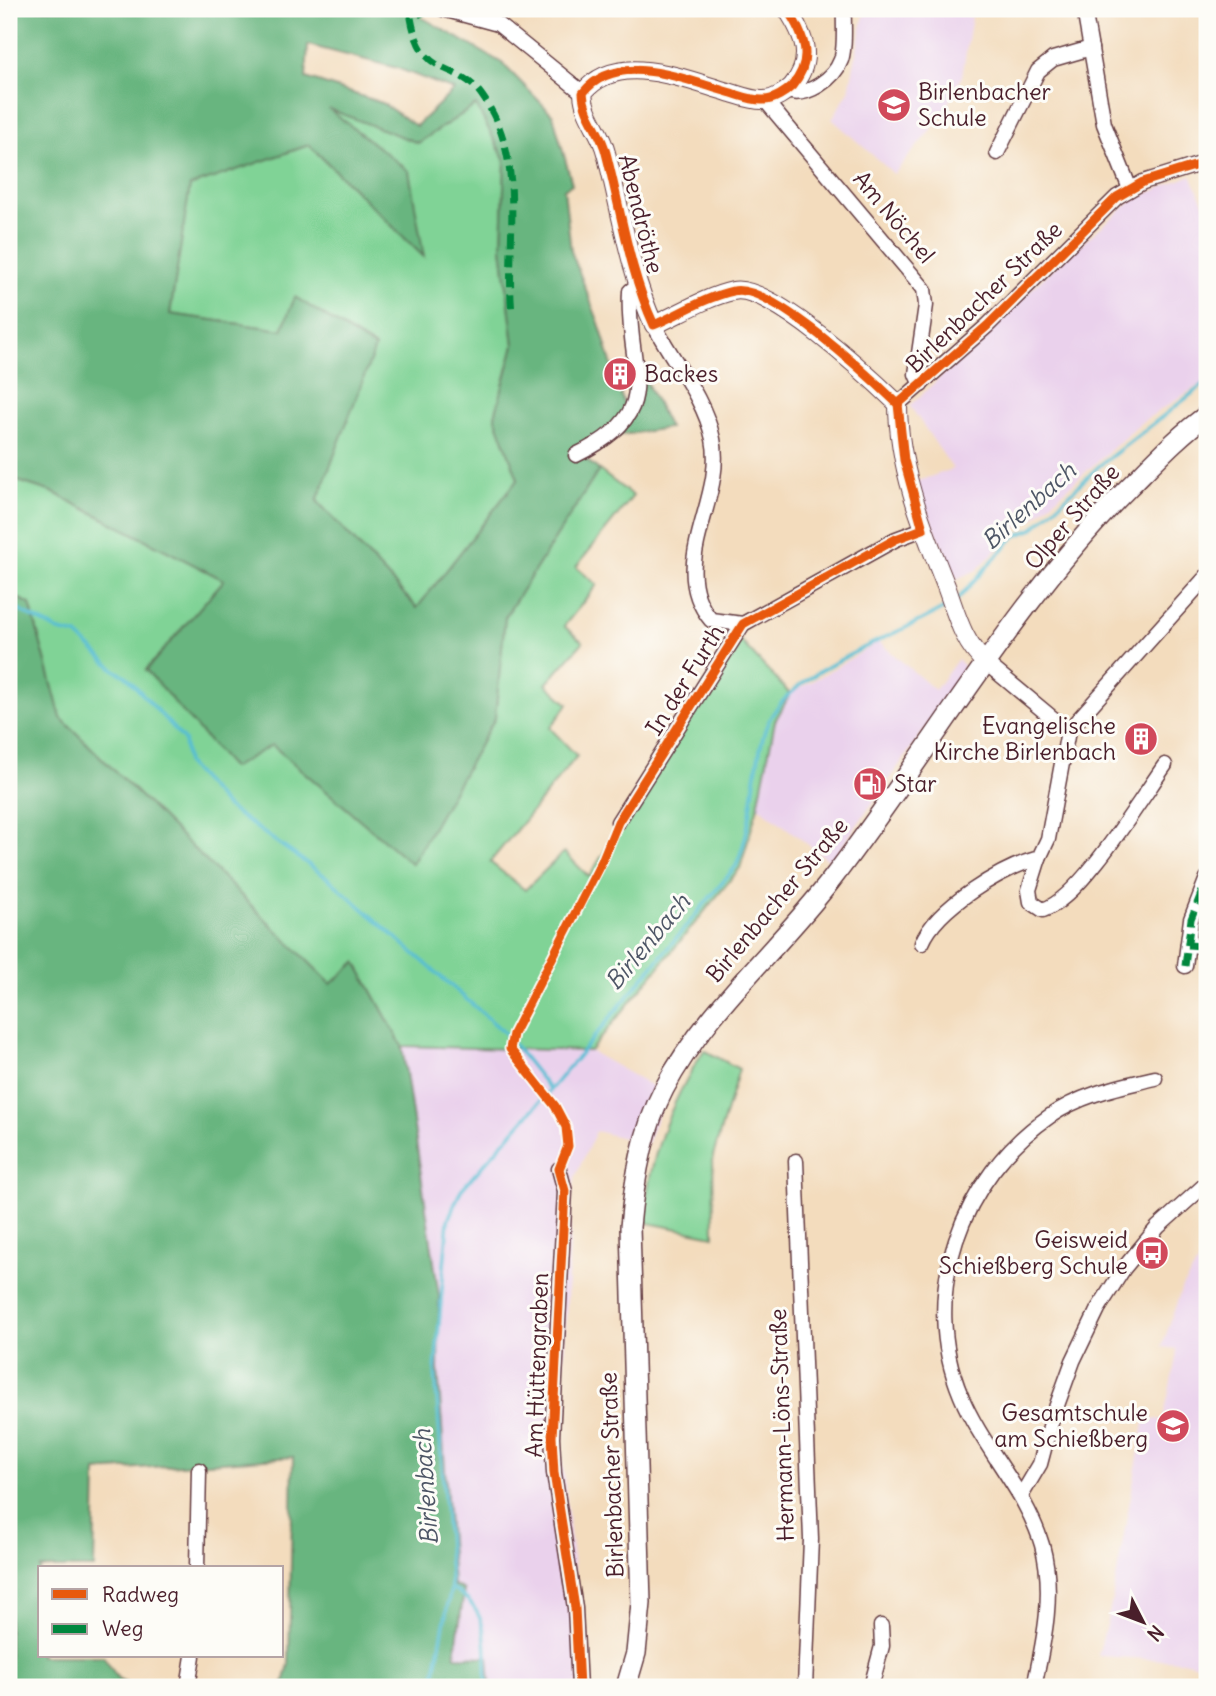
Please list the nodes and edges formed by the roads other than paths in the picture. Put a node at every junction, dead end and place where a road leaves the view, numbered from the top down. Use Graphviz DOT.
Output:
graph roads {
  1 [pos="443,9"];
  2 [pos="788,9"];
  3 [pos="844,9"];
  4 [pos="1084,9"];
  5 [pos="1091,48"];
  6 [pos="787,92"];
  7 [pos="583,93"];
  8 [pos="765,100"];
  9 [pos="997,153"];
  10 [pos="1207,162"];
  11 [pos="1130,189"];
  12 [pos="638,285"];
  13 [pos="654,325"];
  14 [pos="921,385"];
  15 [pos="898,404"];
  16 [pos="1207,415"];
  17 [pos="576,455"];
  18 [pos="923,529"];
  19 [pos="1207,576"];
  20 [pos="743,624"];
  21 [pos="985,662"];
  22 [pos="1068,731"];
  23 [pos="1165,765"];
  24 [pos="618,822"];
  25 [pos="1039,858"];
  26 [pos="1207,878"];
  27 [pos="922,943"];
  28 [pos="1185,966"];
  29 [pos="1155,1078"];
  30 [pos="796,1161"];
  31 [pos="559,1169"];
  32 [pos="1207,1183"];
  33 [pos="200,1470"];
  34 [pos="1021,1496"];
  35 [pos="197,1566"];
  36 [pos="881,1626"];
  37 [pos="192,1658"];
  38 [pos="188,1687"];
  39 [pos="579,1687"];
  40 [pos="626,1687"];
  41 [pos="805,1687"];
  42 [pos="871,1687"];
  43 [pos="1034,1687"];
  1 -- 7 [label="street"];
  2 -- 6 [label="street"];
  3 -- 6 [label="street"];
  4 -- 5 [label="street"];
  5 -- 9 [label="street"];
  5 -- 11 [label="street"];
  6 -- 8 [label="street"];
  7 -- 8 [label="street"];
  7 -- 12 [label="street, Abendröthe"];
  8 -- 14 [label="street, Am Nöchel"];
  10 -- 11 [label="street, Birlenbacher Straße"];
  11 -- 14 [label="street, Birlenbacher Straße"];
  12 -- 13 [label="street, Abendröthe"];
  12 -- 17 [label="street"];
  13 -- 15 [label="street"];
  13 -- 20 [label="street"];
  14 -- 15 [label="street, Birlenbacher Straße"];
  15 -- 18 [label="street, Birlenbacher Straße"];
  16 -- 21 [label="main road, Olper Straße"];
  18 -- 20 [label="street, In der Furth"];
  18 -- 21 [label="street, Birlenbacher Straße"];
  19 -- 22 [label="street"];
  20 -- 24 [label="street, In der Furth"];
  21 -- 22 [label="street"];
  21 -- 40 [label="main road, Birlenbacher Straße"];
  22 -- 25 [label="street"];
  23 -- 25 [label="street"];
  25 -- 27 [label="street"];
  26 -- 28 [label="street"];
  29 -- 34 [label="street"];
  30 -- 41 [label="street, Hermann-Löns-Straße"];
  31 -- 39 [label="street, Am Hüttengraben"];
  32 -- 34 [label="street"];
  33 -- 35 [label="street"];
  34 -- 43 [label="street"];
  36 -- 42 [label="street"];
  37 -- 38 [label="street"];
}
